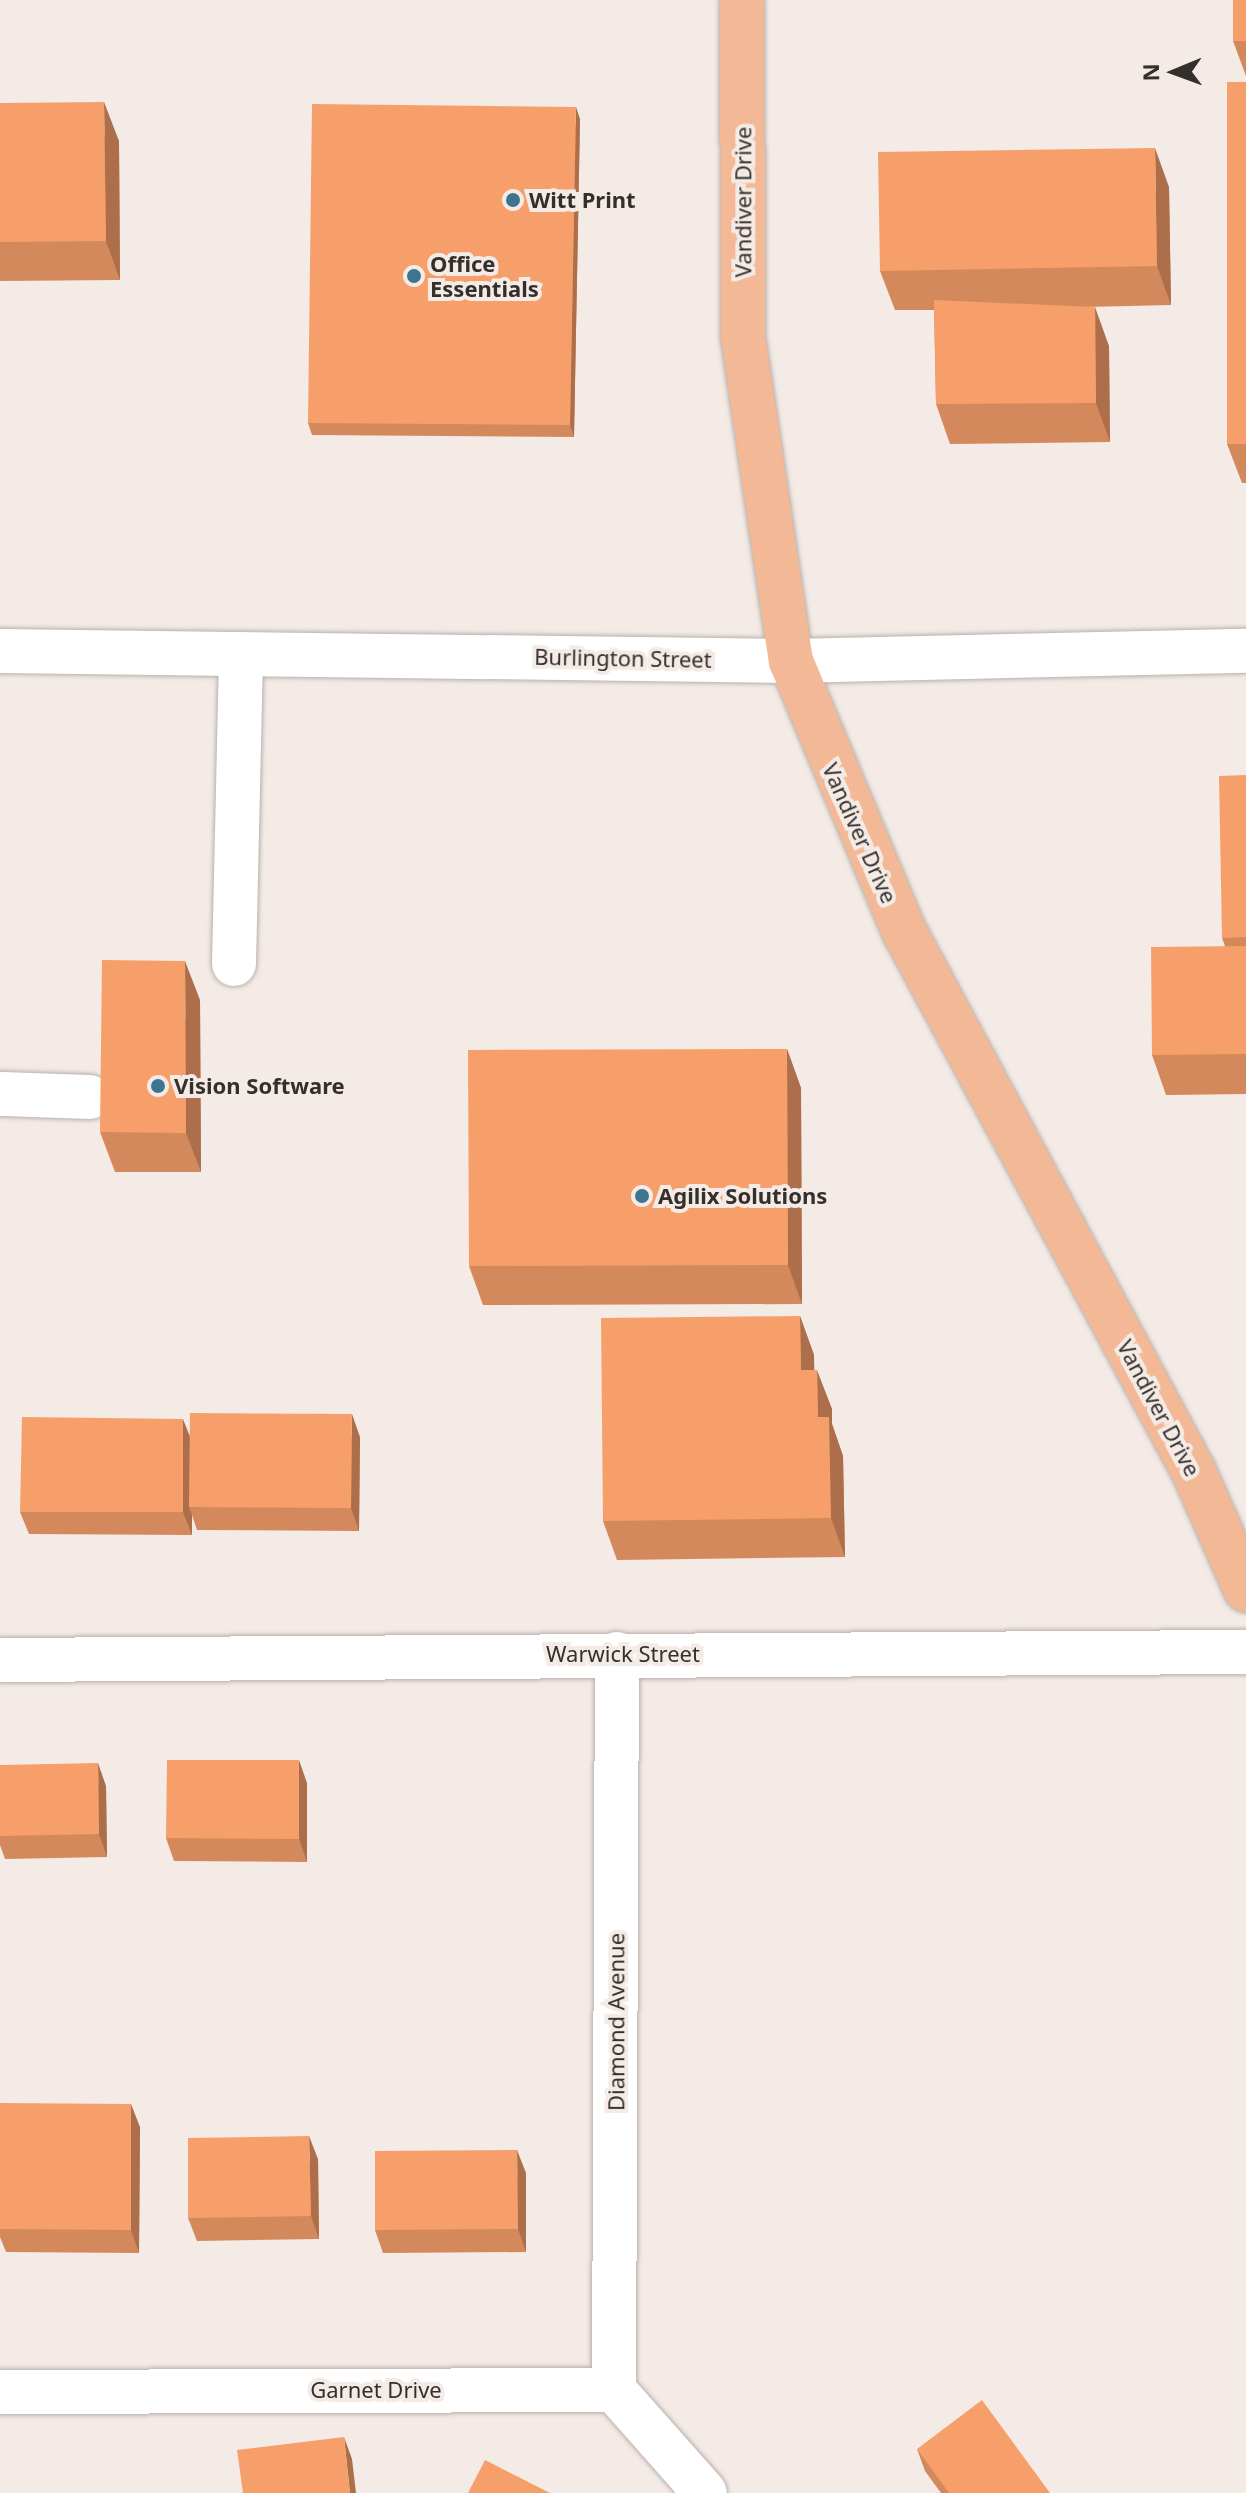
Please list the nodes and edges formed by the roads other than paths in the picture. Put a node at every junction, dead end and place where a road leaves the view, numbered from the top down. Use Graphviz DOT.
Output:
graph roads {
  1 [pos="742,0"];
  2 [pos="0,651"];
  3 [pos="1246,651"];
  4 [pos="241,654"];
  5 [pos="791,661"];
  6 [pos="234,964"];
  7 [pos="0,1094"];
  8 [pos="90,1097"];
  9 [pos="1246,1590"];
  10 [pos="1246,1652"];
  11 [pos="617,1654"];
  12 [pos="0,1660"];
  13 [pos="614,2390"];
  14 [pos="0,2392"];
  15 [pos="705,2493"];
  1 -- 5 [label="main road, Vandiver Drive"];
  2 -- 4 [label="street, Burlington Street"];
  3 -- 5 [label="street, Burlington Street"];
  4 -- 5 [label="street, Burlington Street"];
  4 -- 6 [label="street"];
  5 -- 9 [label="main road, Vandiver Drive"];
  7 -- 8 [label="street"];
  10 -- 11 [label="street, Warwick Street"];
  11 -- 12 [label="street, Warwick Street"];
  11 -- 13 [label="street, Diamond Avenue"];
  13 -- 14 [label="street, Garnet Drive"];
  13 -- 15 [label="street"];
}
